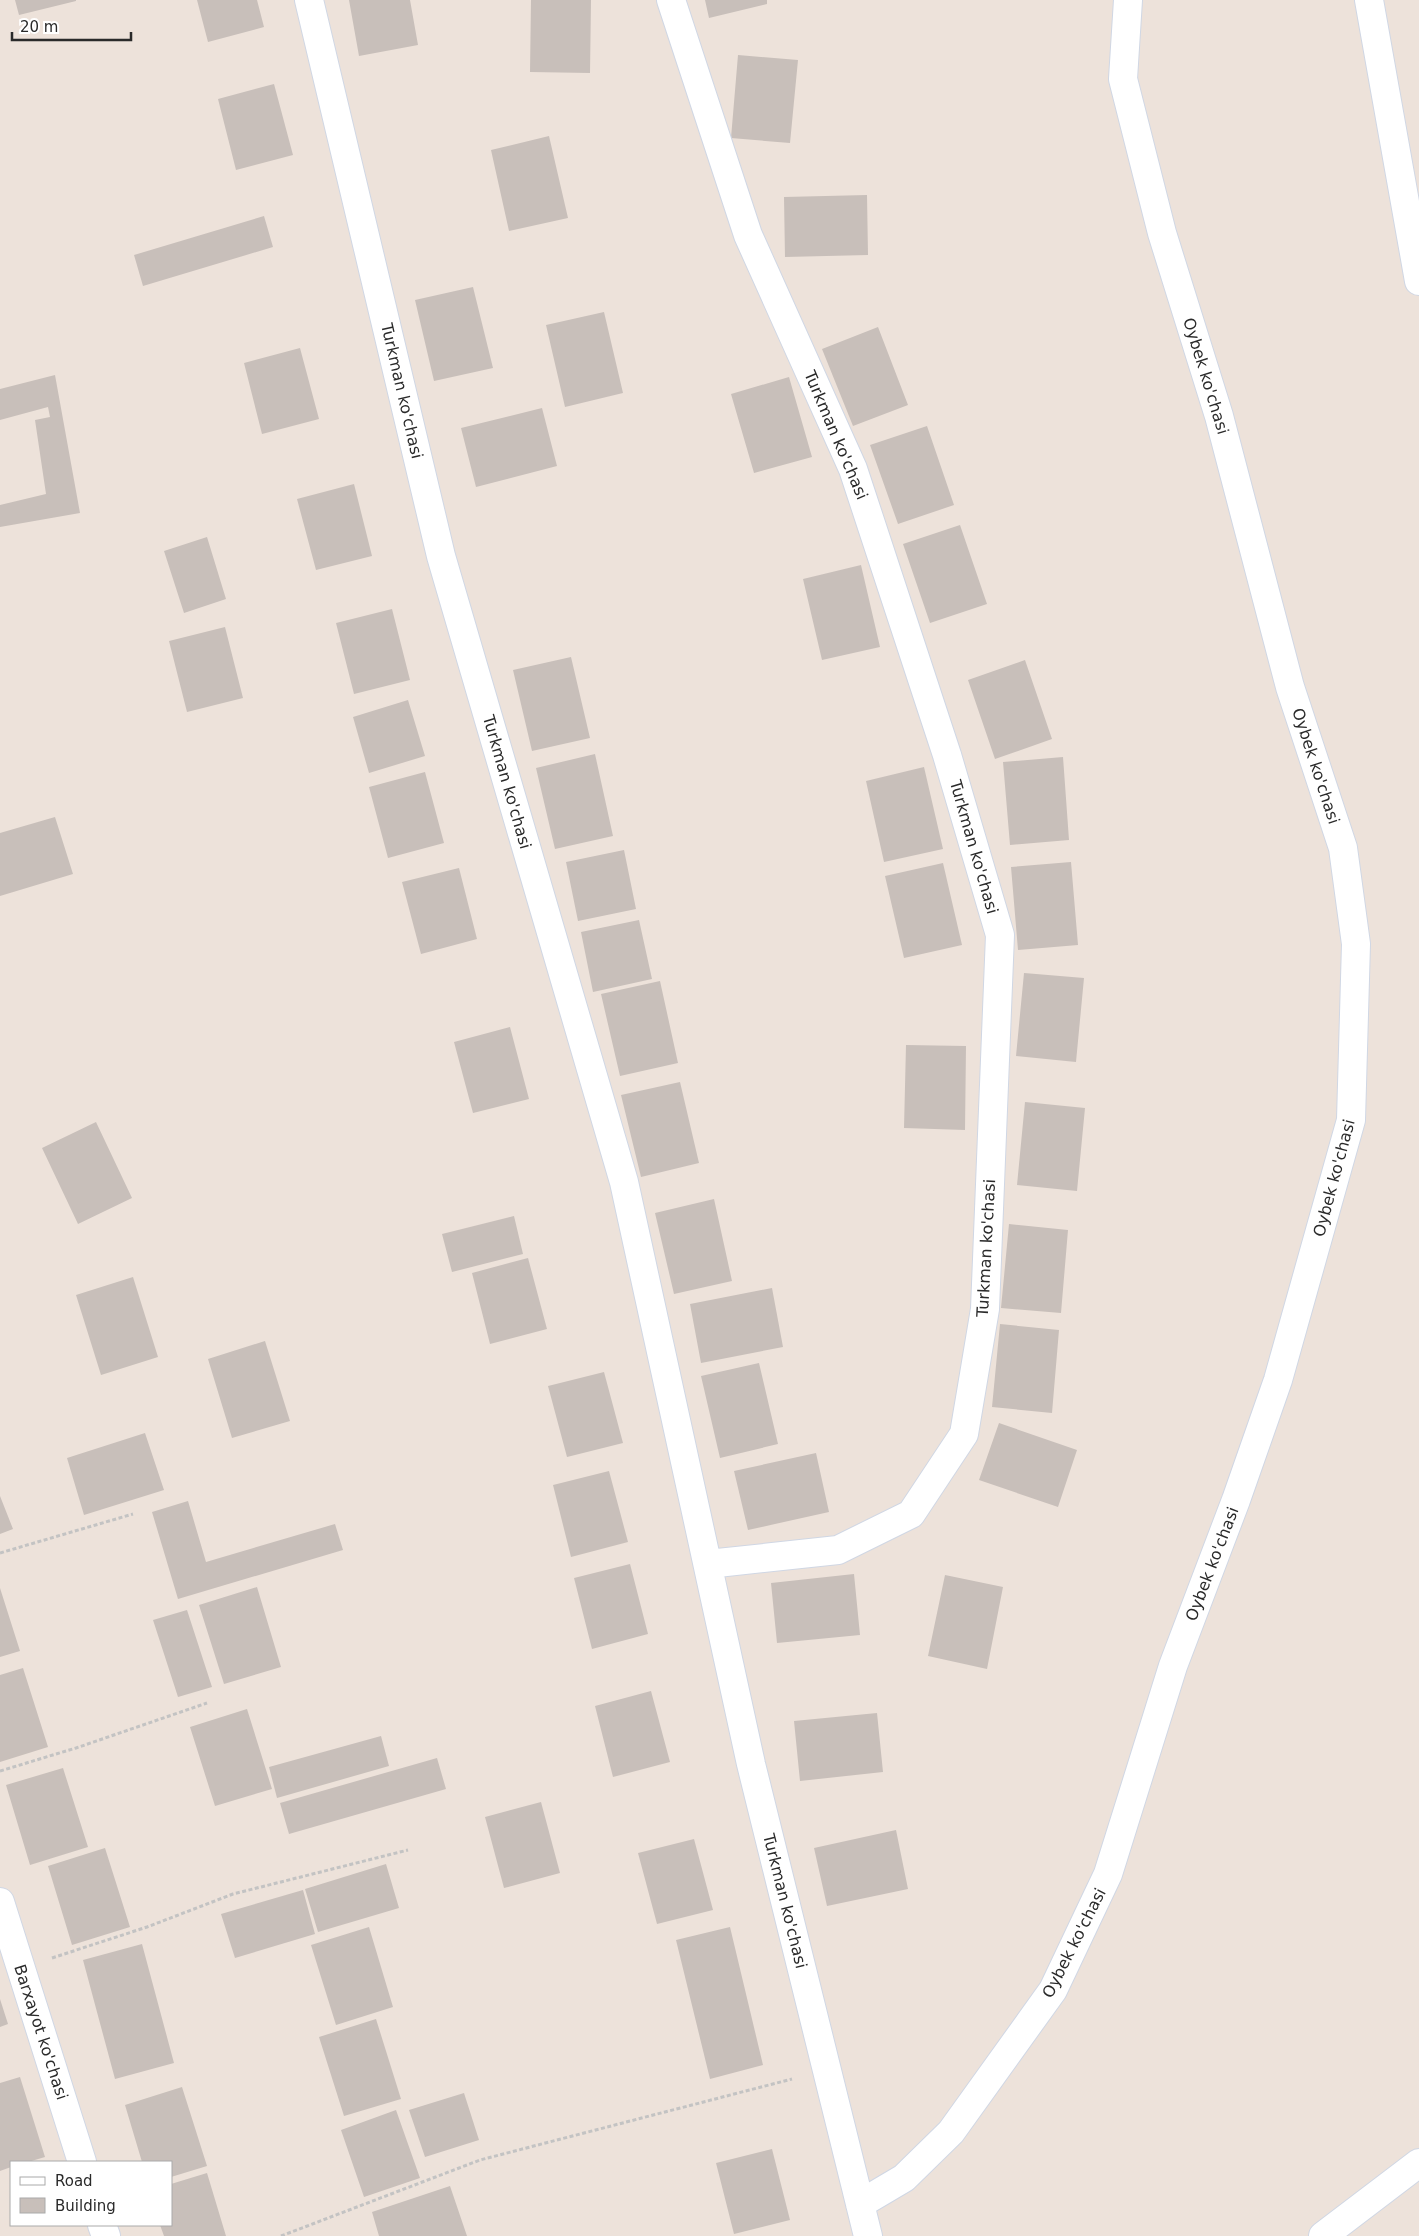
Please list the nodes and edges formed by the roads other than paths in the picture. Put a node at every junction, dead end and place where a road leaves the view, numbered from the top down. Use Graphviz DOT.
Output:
graph roads {
  1 [pos="309,0"];
  2 [pos="671,0"];
  3 [pos="1128,0"];
  4 [pos="1369,0"];
  5 [pos="1419,280"];
  6 [pos="708,1564"];
  7 [pos="0,1902"];
  8 [pos="82,2161"];
  9 [pos="1419,2162"];
  10 [pos="860,2204"];
  11 [pos="868,2236"];
  12 [pos="1323,2236"];
  1 -- 6 [label="street, Turkman ko'chasi"];
  2 -- 6 [label="street, Turkman ko'chasi"];
  3 -- 10 [label="street, Oybek ko'chasi"];
  4 -- 5 [label="street"];
  6 -- 10 [label="street, Turkman ko'chasi"];
  7 -- 8 [label="street, Barxayot ko'chasi"];
  9 -- 12 [label="street"];
  10 -- 11 [label="street, Turkman ko'chasi"];
}
